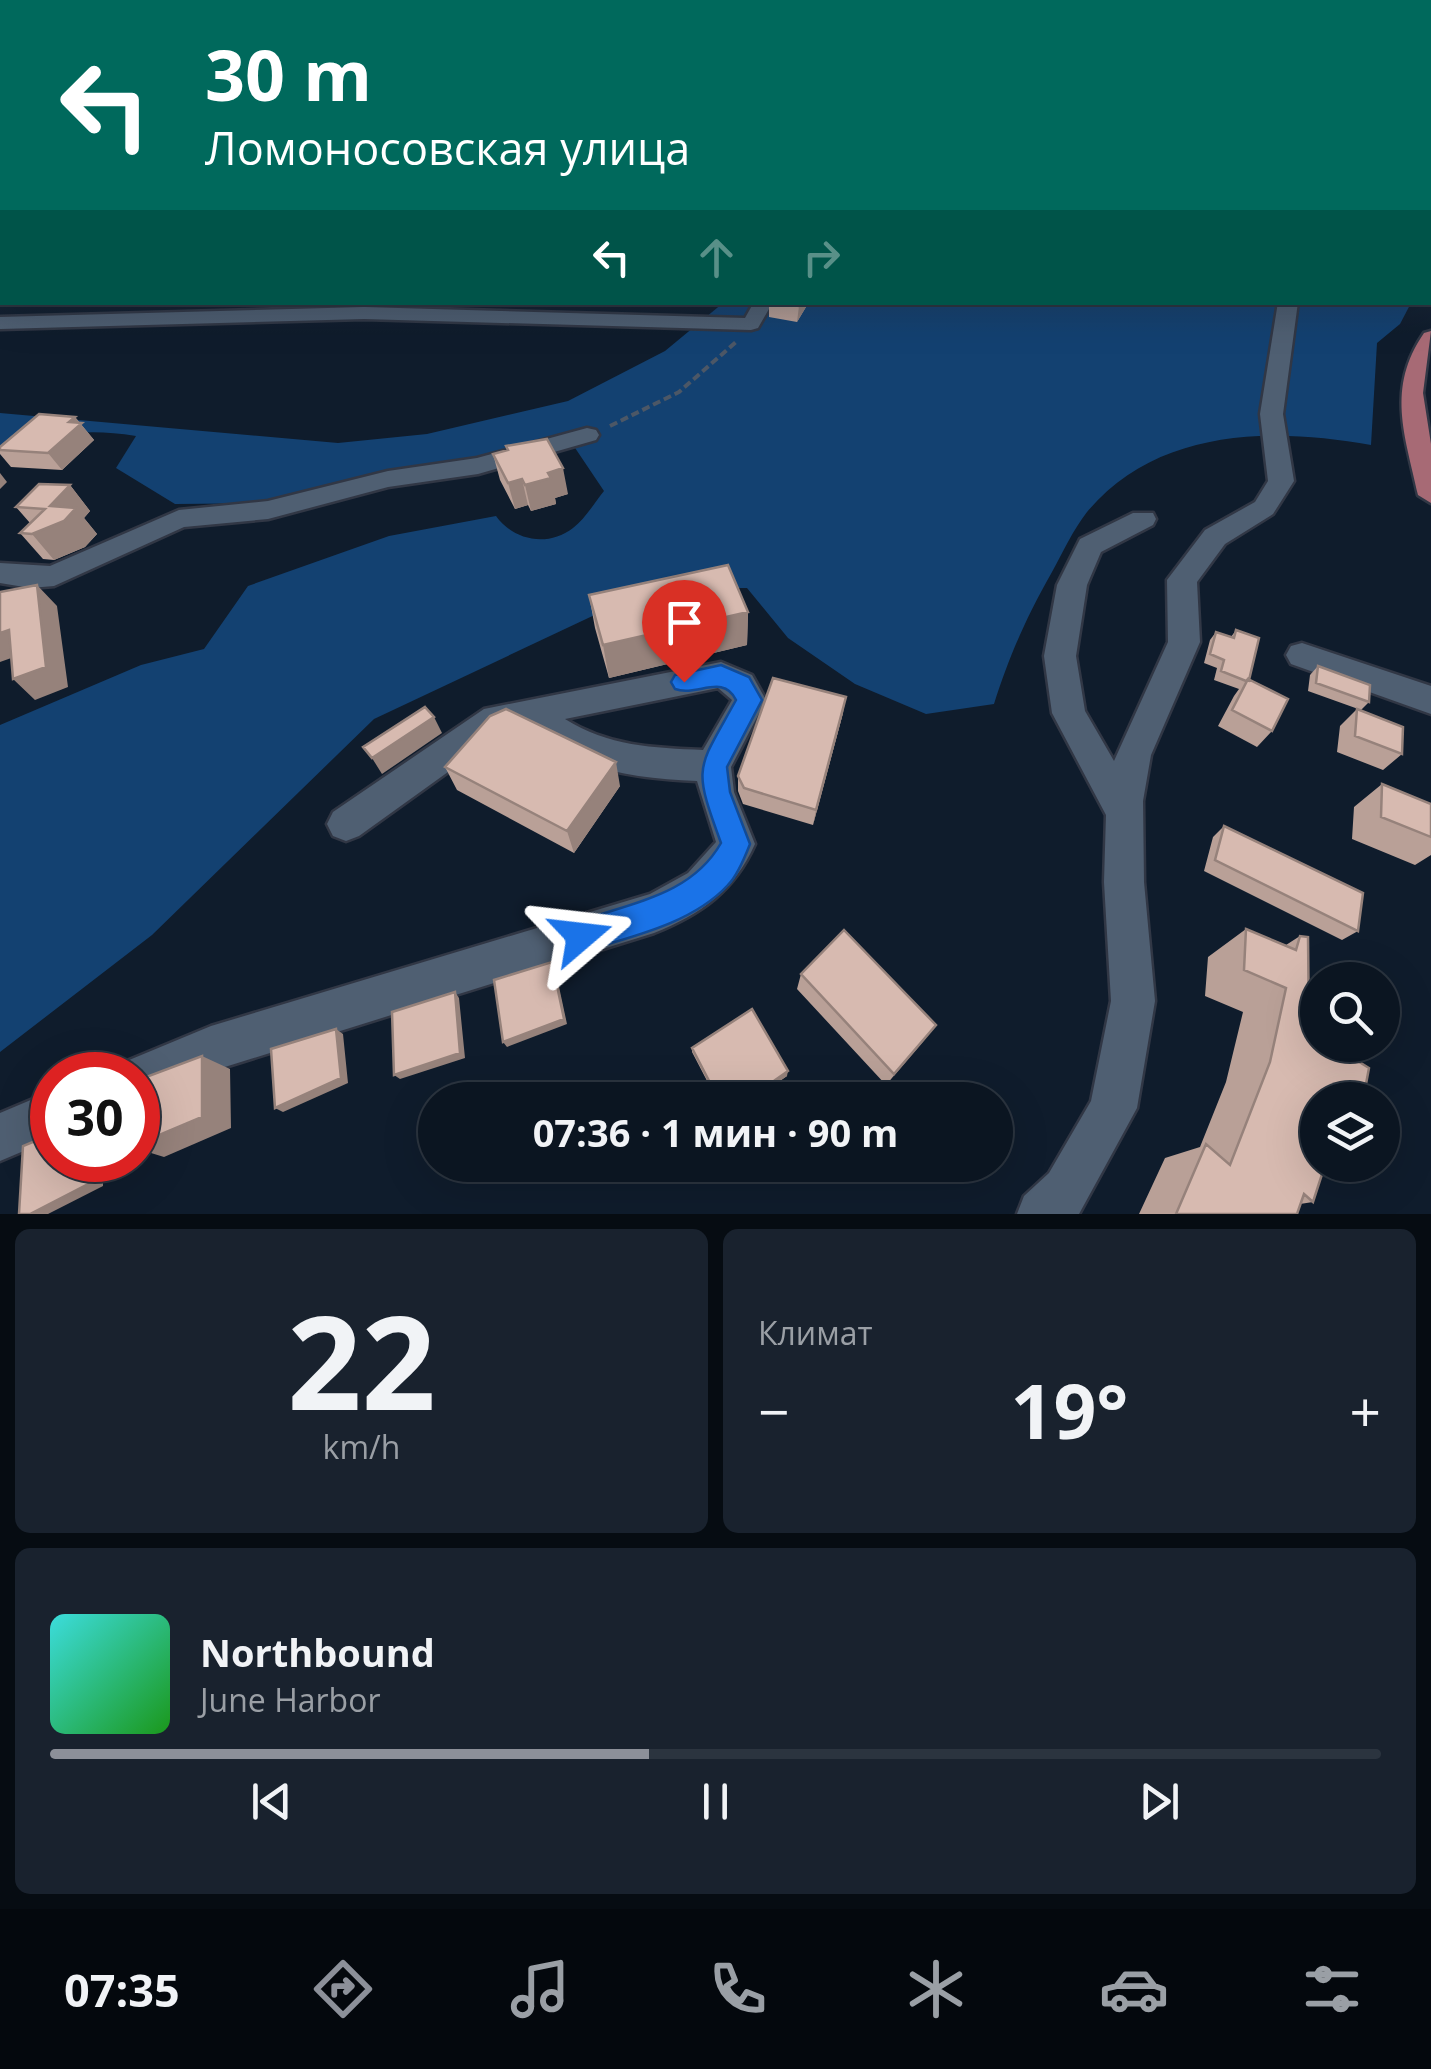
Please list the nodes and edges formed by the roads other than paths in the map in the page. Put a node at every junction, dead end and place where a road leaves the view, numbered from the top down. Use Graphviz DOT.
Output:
graph roads {
  1 [pos="762,305"];
  2 [pos="1287,305"];
  3 [pos="0,323"];
  4 [pos="1431,337"];
  5 [pos="587,436"];
  6 [pos="1431,495"];
  7 [pos="1143,518"];
  8 [pos="0,573"];
  9 [pos="1302,655"];
  10 [pos="1431,700"];
  11 [pos="533,712"];
  12 [pos="713,766"];
  13 [pos="1125,814"];
  14 [pos="346,824"];
  15 [pos="160,1070"];
  16 [pos="30,1124"];
  17 [pos="0,1137"];
  18 [pos="1042,1214"];
  1 -- 3 [label="street"];
  2 -- 13 [label="street"];
  4 -- 6 [label="main road"];
  5 -- 8 [label="street"];
  7 -- 13 [label="street"];
  9 -- 10 [label="street"];
  11 -- 12 [label="street"];
  11 -- 12 [label="street"];
  11 -- 14 [label="street"];
  12 -- 15 [label="street"];
  13 -- 18 [label="street"];
  16 -- 17 [label="street"];
}
